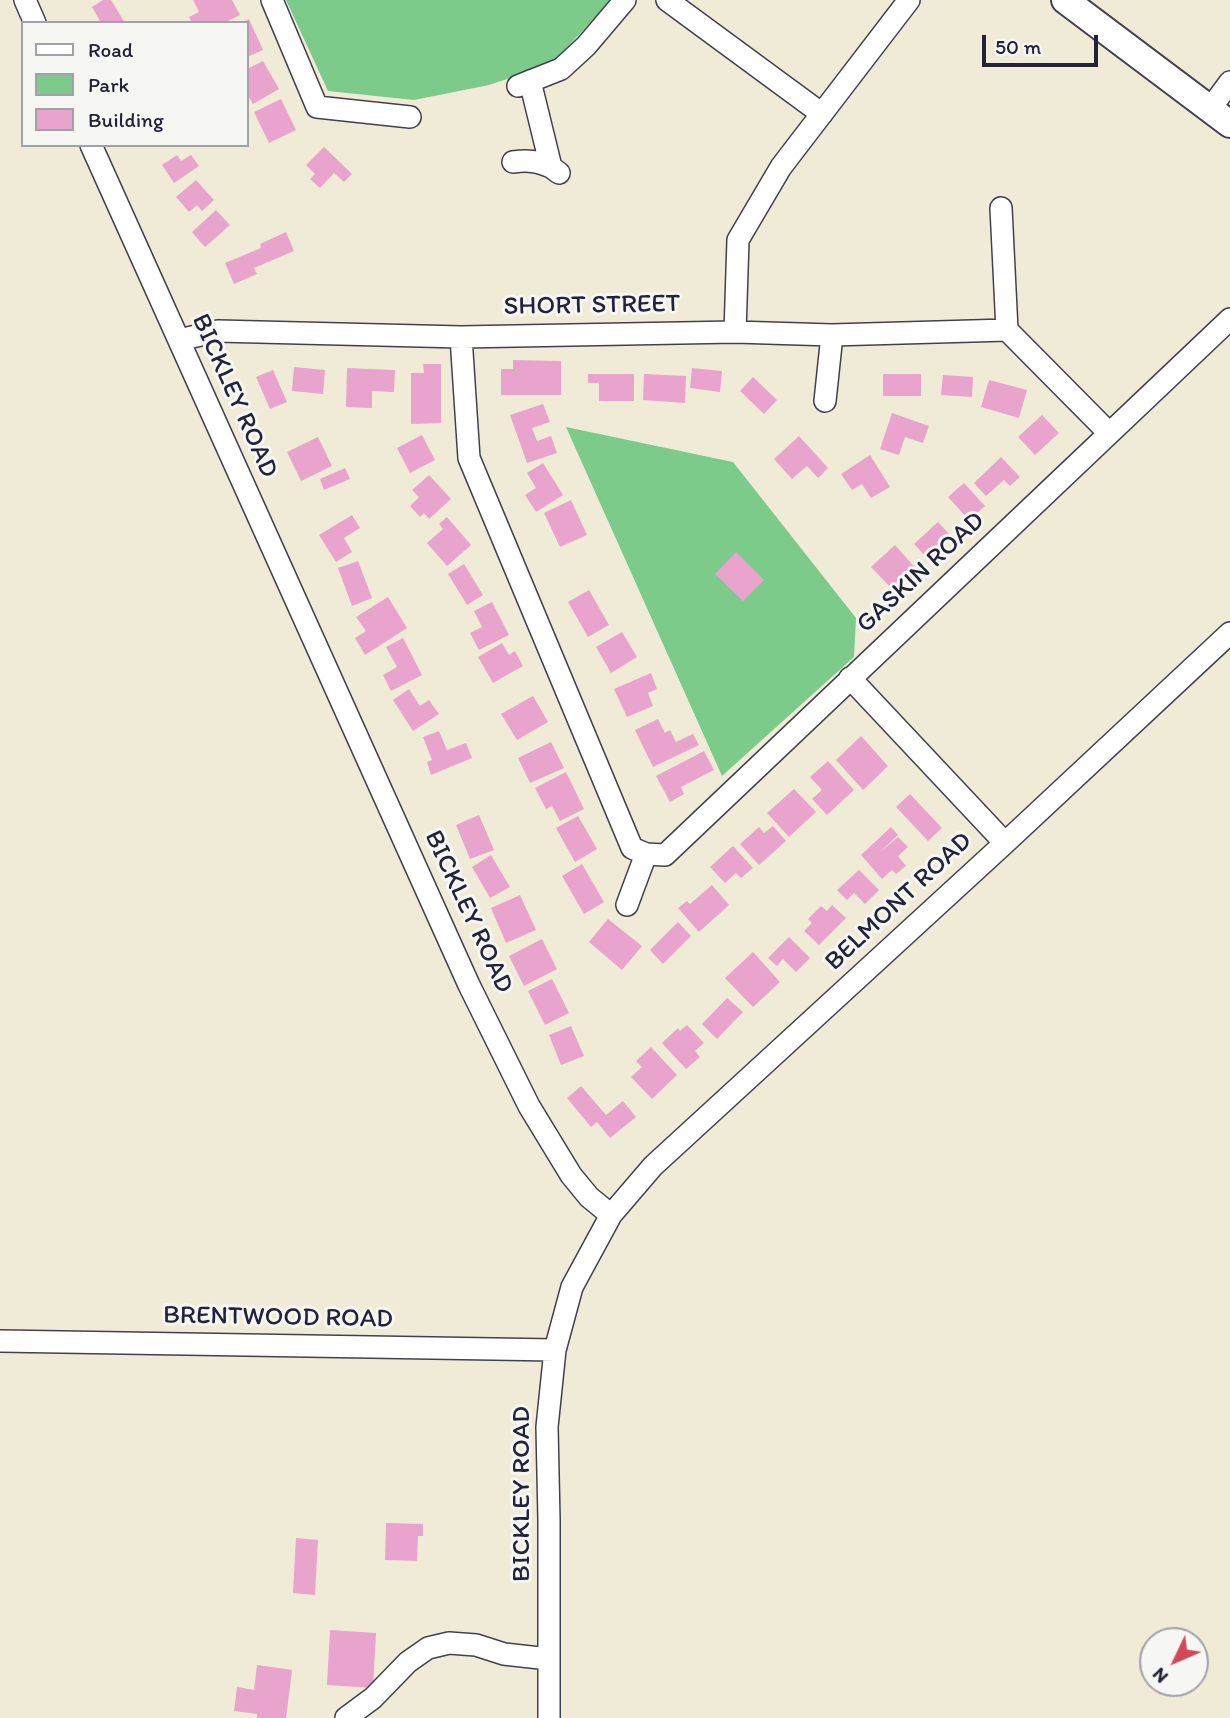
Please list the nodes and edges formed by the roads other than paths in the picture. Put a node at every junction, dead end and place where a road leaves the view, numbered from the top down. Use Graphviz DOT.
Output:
graph roads {
  1 [pos="25,0"];
  2 [pos="272,0"];
  3 [pos="625,0"];
  4 [pos="667,0"];
  5 [pos="909,0"];
  6 [pos="1065,0"];
  7 [pos="35,21"];
  8 [pos="1230,82"];
  9 [pos="822,114"];
  10 [pos="410,117"];
  11 [pos="1220,117"];
  12 [pos="92,147"];
  13 [pos="513,162"];
  14 [pos="1001,208"];
  15 [pos="1230,319"];
  16 [pos="1007,330"];
  17 [pos="735,332"];
  18 [pos="832,335"];
  19 [pos="461,337"];
  20 [pos="179,341"];
  21 [pos="825,401"];
  22 [pos="1110,433"];
  23 [pos="1230,634"];
  24 [pos="850,678"];
  25 [pos="1005,843"];
  26 [pos="646,855"];
  27 [pos="627,905"];
  28 [pos="611,1216"];
  29 [pos="0,1341"];
  30 [pos="555,1350"];
  31 [pos="549,1659"];
  32 [pos="346,1718"];
  33 [pos="549,1718"];
  1 -- 7 [label="street"];
  2 -- 10 [label="street"];
  3 -- 13 [label="street"];
  4 -- 9 [label="street"];
  5 -- 9 [label="street"];
  6 -- 11 [label="main road"];
  8 -- 11 [label="street"];
  9 -- 17 [label="street"];
  12 -- 20 [label="street, BICKLEY ROAD"];
  14 -- 16 [label="street"];
  15 -- 22 [label="street, GASKIN ROAD"];
  16 -- 18 [label="street, SHORT STREET"];
  16 -- 22 [label="street"];
  17 -- 18 [label="street, SHORT STREET"];
  17 -- 19 [label="street, SHORT STREET"];
  18 -- 21 [label="street"];
  19 -- 20 [label="street, SHORT STREET"];
  19 -- 26 [label="street"];
  20 -- 28 [label="street, BICKLEY ROAD"];
  22 -- 24 [label="street, GASKIN ROAD"];
  23 -- 25 [label="street, BELMONT ROAD"];
  24 -- 25 [label="street"];
  24 -- 26 [label="street, GASKIN ROAD"];
  25 -- 28 [label="street, BELMONT ROAD"];
  26 -- 27 [label="street"];
  28 -- 30 [label="street, BICKLEY ROAD"];
  29 -- 30 [label="street, BRENTWOOD ROAD"];
  30 -- 31 [label="street, BICKLEY ROAD"];
  31 -- 32 [label="street"];
  31 -- 33 [label="street, BICKLEY ROAD"];
}
